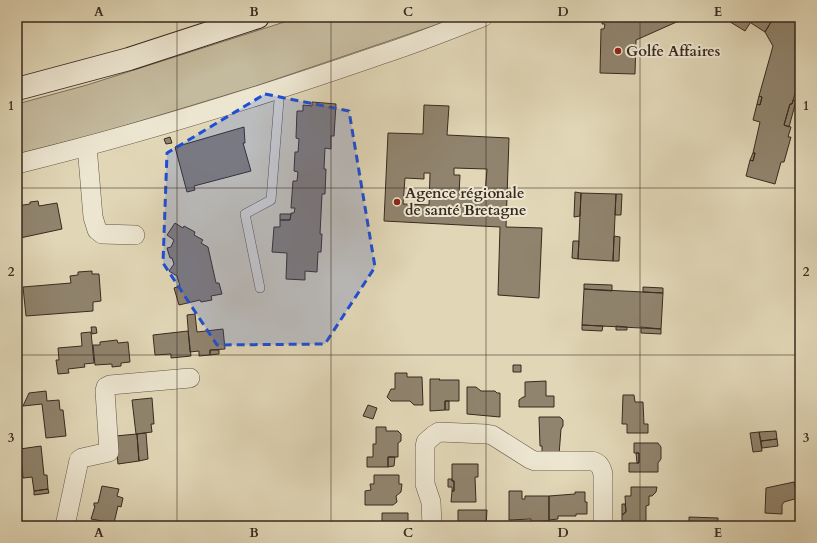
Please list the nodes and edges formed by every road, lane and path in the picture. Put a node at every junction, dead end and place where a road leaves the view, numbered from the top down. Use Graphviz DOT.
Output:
graph roads {
  1 [pos="258,17"];
  2 [pos="483,17"];
  3 [pos="280,88"];
  4 [pos="17,89"];
  5 [pos="87,146"];
  6 [pos="17,164"];
  7 [pos="136,235"];
  8 [pos="260,288"];
  9 [pos="190,378"];
  10 [pos="65,526"];
  11 [pos="432,526"];
  12 [pos="603,526"];
  1 -- 4 [label="main road"];
  2 -- 3 [label="street"];
  3 -- 5 [label="street"];
  3 -- 8 [label="lane"];
  5 -- 6 [label="street"];
  5 -- 7 [label="street"];
  9 -- 10 [label="street"];
  11 -- 12 [label="street"];
}
